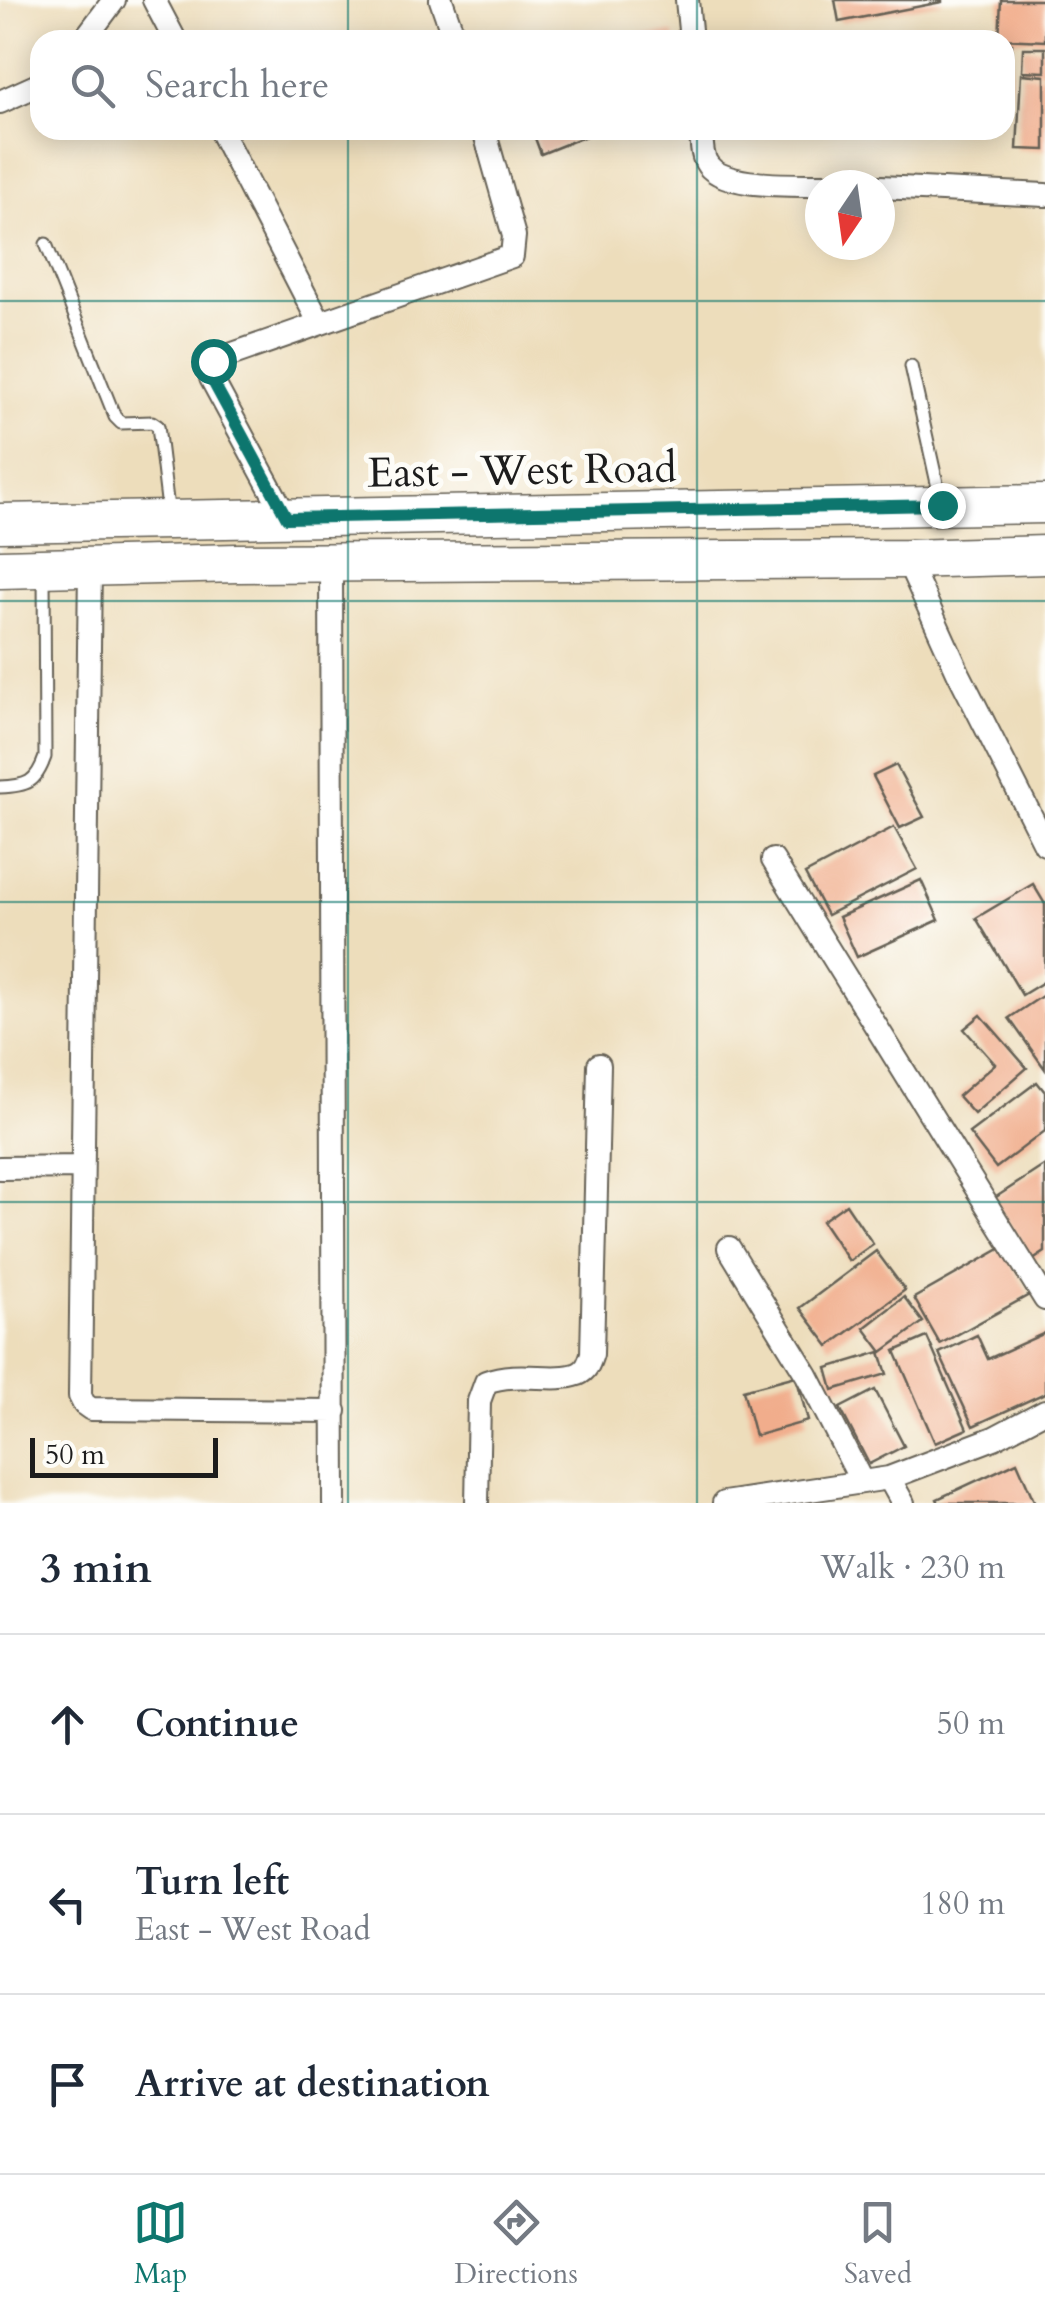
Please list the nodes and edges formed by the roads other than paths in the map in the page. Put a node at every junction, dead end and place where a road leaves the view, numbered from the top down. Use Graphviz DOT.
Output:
graph roads {
  1 [pos="114,0"];
  2 [pos="154,0"];
  3 [pos="442,0"];
  4 [pos="687,0"];
  5 [pos="92,30"];
  6 [pos="169,30"];
  7 [pos="452,30"];
  8 [pos="690,30"];
  9 [pos="30,88"];
  10 [pos="0,102"];
  11 [pos="225,140"];
  12 [pos="487,140"];
  13 [pos="701,140"];
  14 [pos="805,184"];
  15 [pos="895,188"];
  16 [pos="1045,195"];
  17 [pos="46,244"];
  18 [pos="318,322"];
  19 [pos="912,366"];
  20 [pos="1045,504"];
  21 [pos="942,505"];
  22 [pos="287,518"];
  23 [pos="169,521"];
  24 [pos="0,523"];
  25 [pos="1045,555"];
  26 [pos="906,559"];
  27 [pos="332,563"];
  28 [pos="90,566"];
  29 [pos="44,567"];
  30 [pos="0,570"];
  31 [pos="0,787"];
  32 [pos="1045,844"];
  33 [pos="772,860"];
  34 [pos="599,1065"];
  35 [pos="82,1167"];
  36 [pos="0,1168"];
  37 [pos="729,1248"];
  38 [pos="1045,1299"];
  39 [pos="335,1411"];
  40 [pos="1045,1412"];
  41 [pos="889,1478"];
  42 [pos="862,1482"];
  43 [pos="335,1503"];
  44 [pos="477,1503"];
  45 [pos="724,1503"];
  46 [pos="903,1503"];
  1 -- 5 [label="street"];
  2 -- 6 [label="street"];
  3 -- 7 [label="street"];
  4 -- 8 [label="street"];
  9 -- 10 [label="street"];
  11 -- 18 [label="street"];
  12 -- 18 [label="street"];
  13 -- 14 [label="street"];
  15 -- 16 [label="street"];
  17 -- 23 [label="lane"];
  18 -- 22 [label="street"];
  19 -- 21 [label="lane"];
  20 -- 21 [label="main road, East - West Road"];
  21 -- 22 [label="main road, East - West Road"];
  22 -- 23 [label="main road, East - West Road"];
  23 -- 24 [label="main road, East - West Road"];
  25 -- 26 [label="main road"];
  26 -- 27 [label="main road"];
  26 -- 32 [label="street"];
  27 -- 28 [label="main road"];
  27 -- 39 [label="street"];
  28 -- 29 [label="main road"];
  28 -- 35 [label="street"];
  29 -- 30 [label="main road"];
  29 -- 31 [label="lane"];
  33 -- 38 [label="street"];
  34 -- 44 [label="street"];
  35 -- 36 [label="street"];
  35 -- 39 [label="street"];
  37 -- 42 [label="street"];
  39 -- 43 [label="street"];
  40 -- 41 [label="street"];
  41 -- 42 [label="street"];
  41 -- 46 [label="street"];
  42 -- 45 [label="street"];
}
